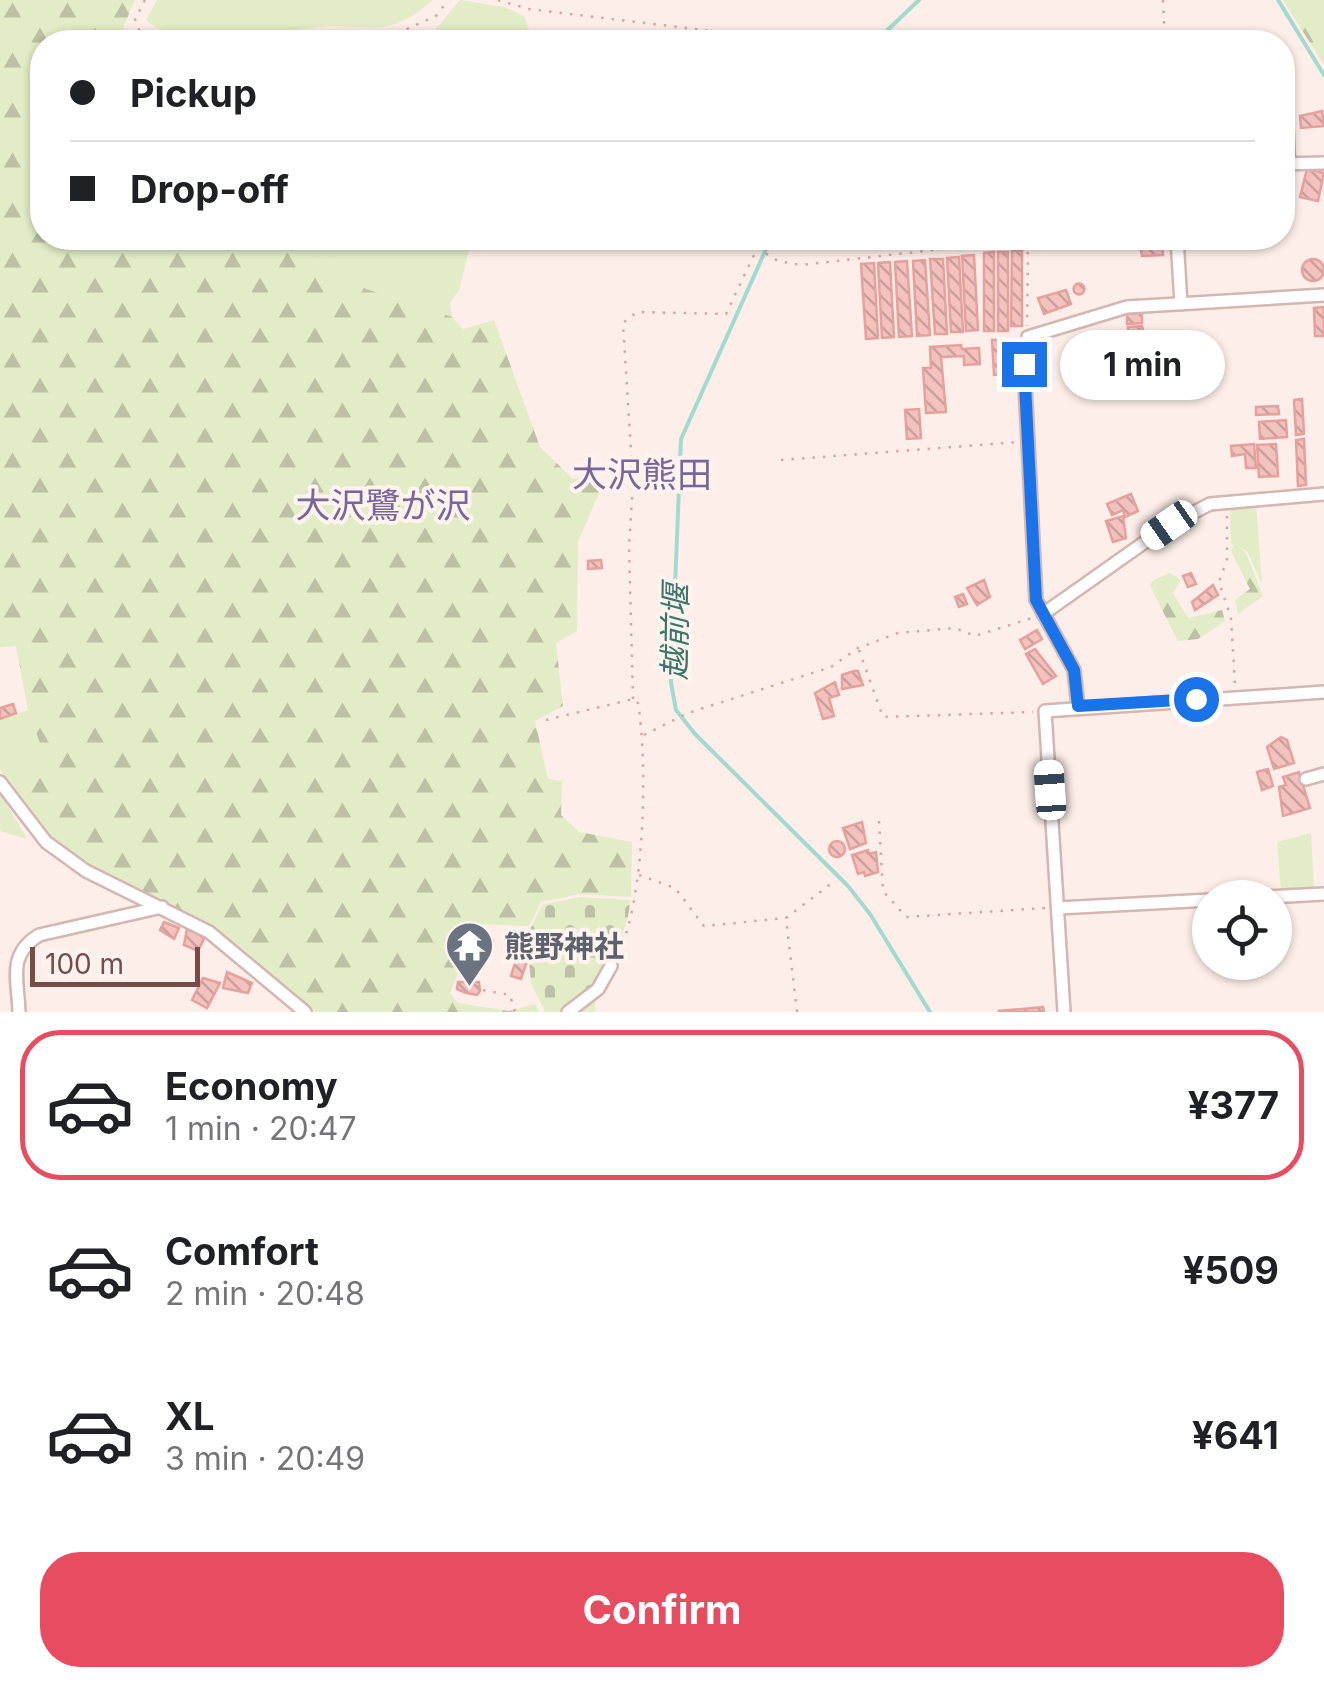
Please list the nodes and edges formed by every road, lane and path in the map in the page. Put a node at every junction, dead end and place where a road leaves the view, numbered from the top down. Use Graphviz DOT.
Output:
graph roads {
  1 [pos="145,0"];
  2 [pos="448,0"];
  3 [pos="498,0"];
  4 [pos="1163,0"];
  5 [pos="139,30"];
  6 [pos="405,30"];
  7 [pos="702,30"];
  8 [pos="1164,30"];
  9 [pos="1324,163"];
  10 [pos="1295,164"];
  11 [pos="757,250"];
  12 [pos="760,250"];
  13 [pos="928,250"];
  14 [pos="1026,250"];
  15 [pos="1178,250"];
  16 [pos="1324,295"];
  17 [pos="1180,304"];
  18 [pos="1028,338"];
  19 [pos="1028,442"];
  20 [pos="781,460"];
  21 [pos="1324,494"];
  22 [pos="1227,500"];
  23 [pos="1043,614"];
  24 [pos="858,648"];
  25 [pos="1324,692"];
  26 [pos="1236,697"];
  27 [pos="632,699"];
  28 [pos="1078,706"];
  29 [pos="1045,711"];
  30 [pos="546,720"];
  31 [pos="644,735"];
  32 [pos="1324,774"];
  33 [pos="1306,779"];
  34 [pos="0,782"];
  35 [pos="880,821"];
  36 [pos="638,874"];
  37 [pos="832,883"];
  38 [pos="1324,894"];
  39 [pos="1292,896"];
  40 [pos="1192,901"];
  41 [pos="162,907"];
  42 [pos="1058,908"];
  43 [pos="786,918"];
  44 [pos="611,966"];
  45 [pos="483,990"];
  46 [pos="19,1012"];
  47 [pos="305,1012"];
  48 [pos="515,1012"];
  49 [pos="568,1012"];
  50 [pos="796,1012"];
  51 [pos="1064,1012"];
  1 -- 5 [label="path"];
  2 -- 6 [label="path"];
  3 -- 7 [label="path"];
  4 -- 8 [label="path"];
  9 -- 10 [label="street"];
  11 -- 27 [label="path"];
  12 -- 13 [label="path"];
  14 -- 18 [label="path"];
  15 -- 17 [label="street"];
  16 -- 17 [label="street"];
  17 -- 18 [label="street"];
  18 -- 19 [label="street"];
  19 -- 20 [label="path"];
  19 -- 23 [label="street"];
  21 -- 22 [label="street"];
  22 -- 23 [label="street"];
  22 -- 26 [label="path"];
  23 -- 24 [label="path"];
  23 -- 28 [label="street"];
  24 -- 29 [label="path"];
  24 -- 31 [label="path"];
  25 -- 26 [label="street"];
  26 -- 28 [label="street"];
  27 -- 30 [label="path"];
  27 -- 31 [label="path"];
  28 -- 29 [label="street"];
  29 -- 42 [label="street"];
  31 -- 36 [label="path"];
  32 -- 33 [label="street"];
  34 -- 41 [label="street"];
  35 -- 42 [label="path"];
  36 -- 43 [label="path"];
  36 -- 44 [label="path"];
  37 -- 43 [label="path"];
  38 -- 39 [label="street"];
  40 -- 42 [label="street"];
  41 -- 46 [label="street"];
  41 -- 47 [label="street"];
  42 -- 51 [label="street"];
  43 -- 50 [label="path"];
  44 -- 49 [label="street"];
  45 -- 48 [label="path"];
}
